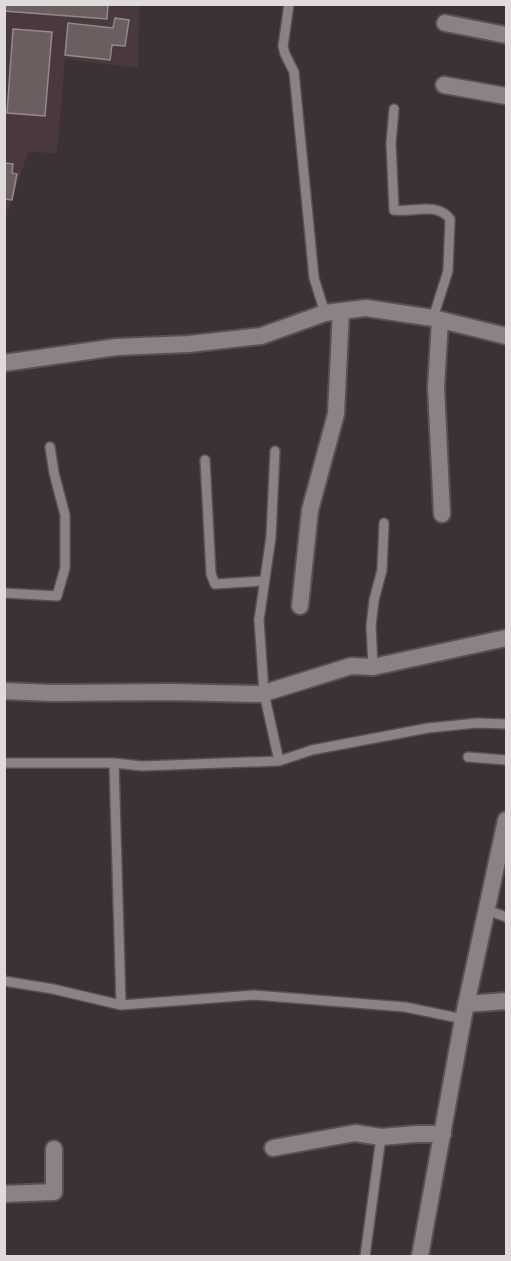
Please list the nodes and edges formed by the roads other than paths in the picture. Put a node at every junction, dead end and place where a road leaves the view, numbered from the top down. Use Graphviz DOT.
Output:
graph roads {
  1 [pos="289,4"];
  2 [pos="445,23"];
  3 [pos="507,35"];
  4 [pos="444,85"];
  5 [pos="507,96"];
  6 [pos="394,109"];
  7 [pos="333,312"];
  8 [pos="436,319"];
  9 [pos="507,336"];
  10 [pos="4,363"];
  11 [pos="50,447"];
  12 [pos="276,451"];
  13 [pos="205,460"];
  14 [pos="442,514"];
  15 [pos="384,523"];
  16 [pos="264,581"];
  17 [pos="4,593"];
  18 [pos="300,606"];
  19 [pos="507,638"];
  20 [pos="373,667"];
  21 [pos="4,691"];
  22 [pos="264,693"];
  23 [pos="507,724"];
  24 [pos="468,757"];
  25 [pos="507,760"];
  26 [pos="279,761"];
  27 [pos="4,763"];
  28 [pos="114,763"];
  29 [pos="506,830"];
  30 [pos="487,910"];
  31 [pos="507,917"];
  32 [pos="4,981"];
  33 [pos="507,1001"];
  34 [pos="121,1005"];
  35 [pos="465,1011"];
  36 [pos="443,1134"];
  37 [pos="381,1137"];
  38 [pos="273,1148"];
  39 [pos="54,1149"];
  40 [pos="4,1194"];
  41 [pos="365,1257"];
  42 [pos="420,1257"];
  1 -- 7 [label="lane"];
  2 -- 3 [label="street"];
  4 -- 5 [label="street"];
  6 -- 8 [label="lane"];
  7 -- 8 [label="street"];
  7 -- 10 [label="street"];
  7 -- 18 [label="street"];
  8 -- 9 [label="street"];
  8 -- 14 [label="street"];
  11 -- 17 [label="lane"];
  12 -- 16 [label="lane"];
  13 -- 16 [label="lane"];
  15 -- 20 [label="lane"];
  16 -- 22 [label="lane"];
  19 -- 20 [label="street"];
  20 -- 22 [label="street"];
  21 -- 22 [label="street"];
  22 -- 26 [label="lane"];
  23 -- 26 [label="lane"];
  24 -- 25 [label="lane"];
  26 -- 28 [label="lane"];
  27 -- 28 [label="lane"];
  28 -- 34 [label="lane"];
  29 -- 30 [label="street"];
  30 -- 31 [label="lane"];
  30 -- 35 [label="street"];
  32 -- 34 [label="lane"];
  33 -- 35 [label="street"];
  34 -- 35 [label="lane"];
  35 -- 36 [label="street"];
  36 -- 37 [label="street"];
  36 -- 42 [label="street"];
  37 -- 38 [label="street"];
  37 -- 41 [label="lane"];
  39 -- 40 [label="street"];
}
